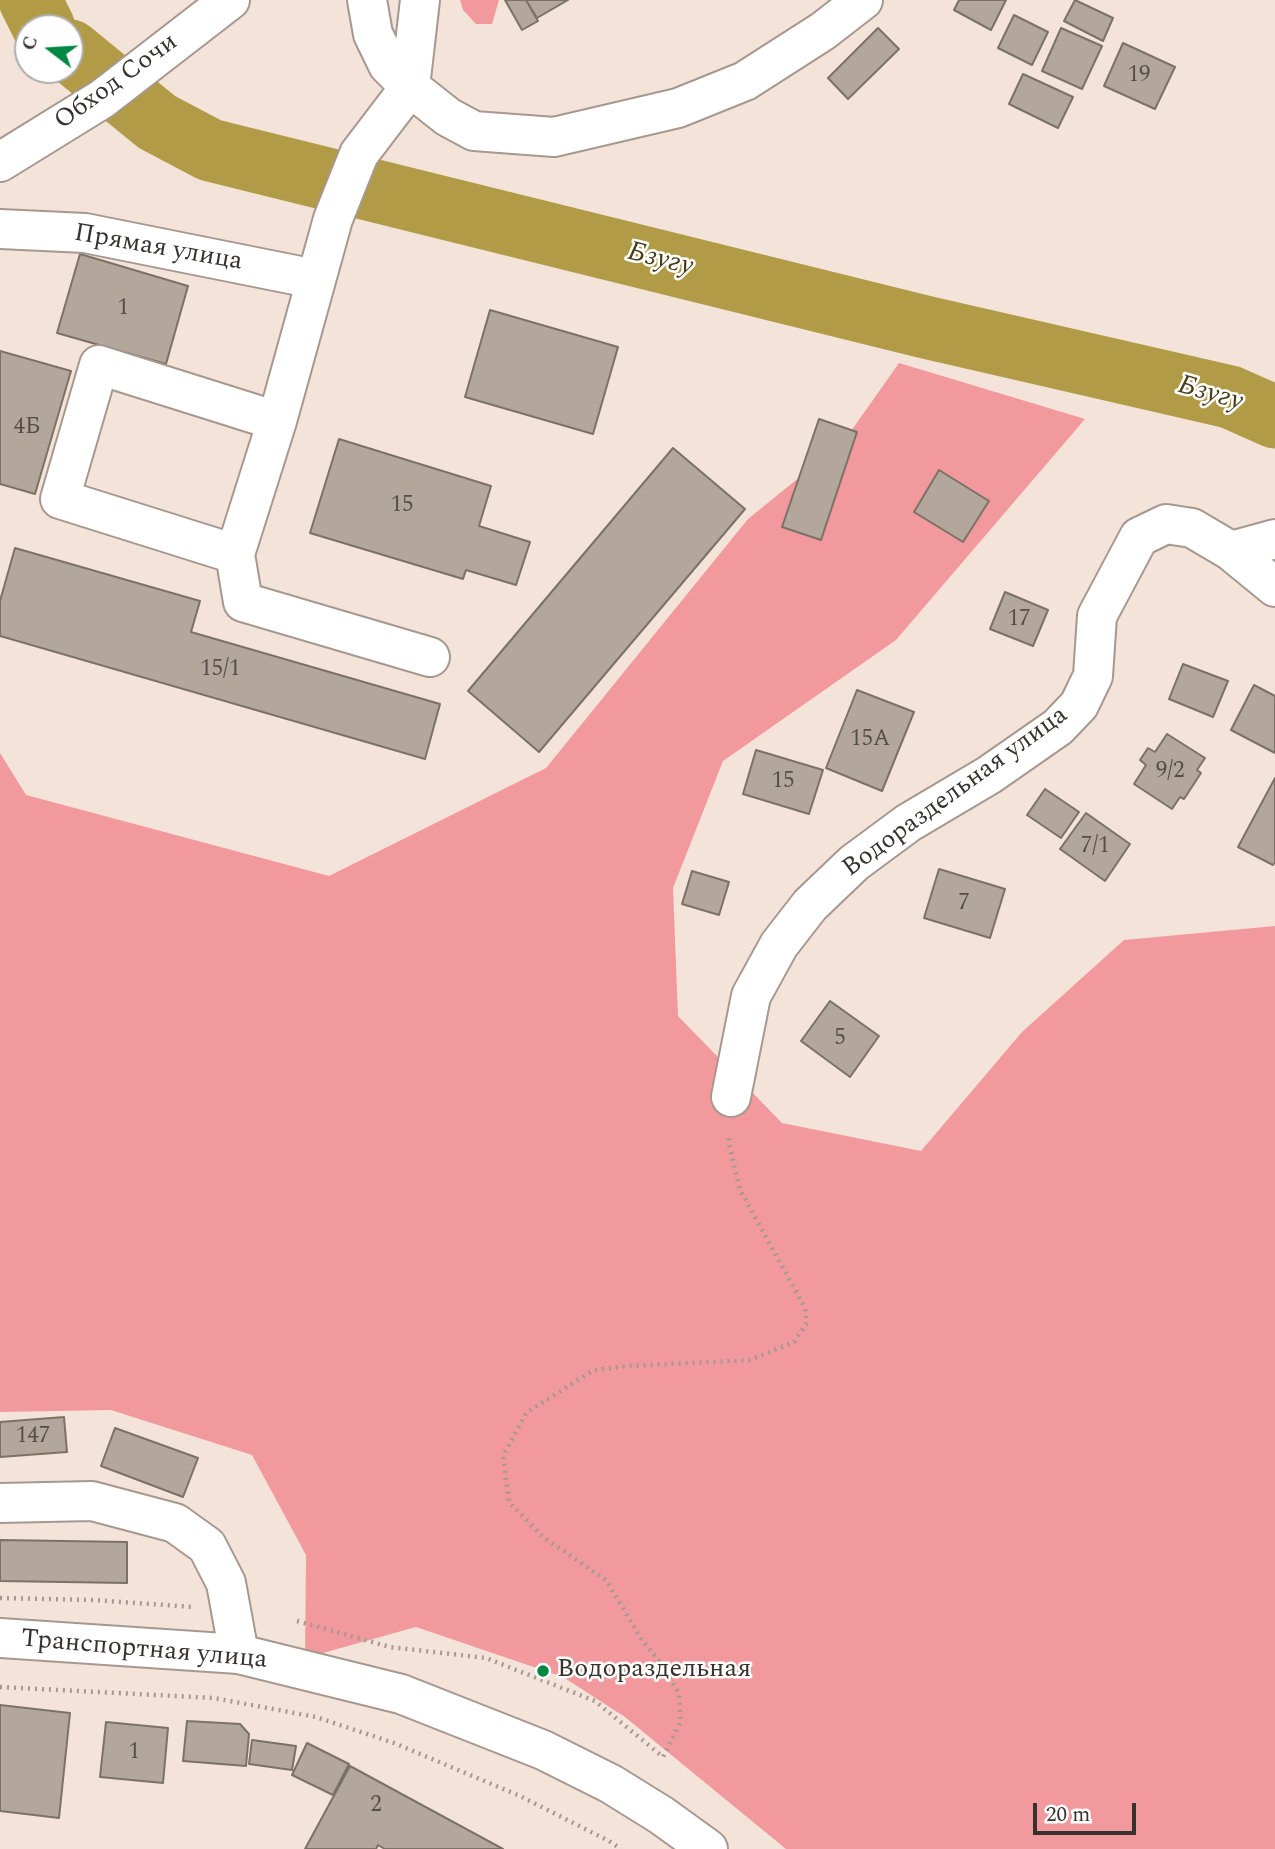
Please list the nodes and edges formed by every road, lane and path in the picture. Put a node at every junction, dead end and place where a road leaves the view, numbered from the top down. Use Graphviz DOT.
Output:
graph roads {
  1 [pos="230,0"];
  2 [pos="367,0"];
  3 [pos="420,0"];
  4 [pos="863,0"];
  5 [pos="410,87"];
  6 [pos="0,162"];
  7 [pos="0,229"];
  8 [pos="315,279"];
  9 [pos="277,421"];
  10 [pos="1275,539"];
  11 [pos="1231,551"];
  12 [pos="235,554"];
  13 [pos="1275,587"];
  14 [pos="430,657"];
  15 [pos="731,1097"];
  16 [pos="0,1503"];
  17 [pos="0,1598"];
  18 [pos="198,1608"];
  19 [pos="297,1621"];
  20 [pos="0,1638"];
  21 [pos="239,1654"];
  22 [pos="0,1687"];
  23 [pos="621,1849"];
  24 [pos="708,1849"];
  1 -- 6 [label="main road, Обход Сочи"];
  2 -- 5 [label="main road"];
  3 -- 5 [label="main road"];
  4 -- 5 [label="main road"];
  5 -- 8 [label="main road"];
  7 -- 8 [label="main road, Прямая улица"];
  8 -- 9 [label="main road"];
  9 -- 12 [label="main road"];
  9 -- 12 [label="main road"];
  10 -- 11 [label="main road"];
  11 -- 13 [label="main road, Водораздельная улица"];
  11 -- 15 [label="main road, Водораздельная улица"];
  12 -- 14 [label="main road"];
  15 -- 19 [label="path"];
  16 -- 21 [label="main road"];
  17 -- 18 [label="path"];
  20 -- 21 [label="main road, Транспортная улица"];
  21 -- 24 [label="main road, Транспортная улица"];
  22 -- 23 [label="path"];
}
